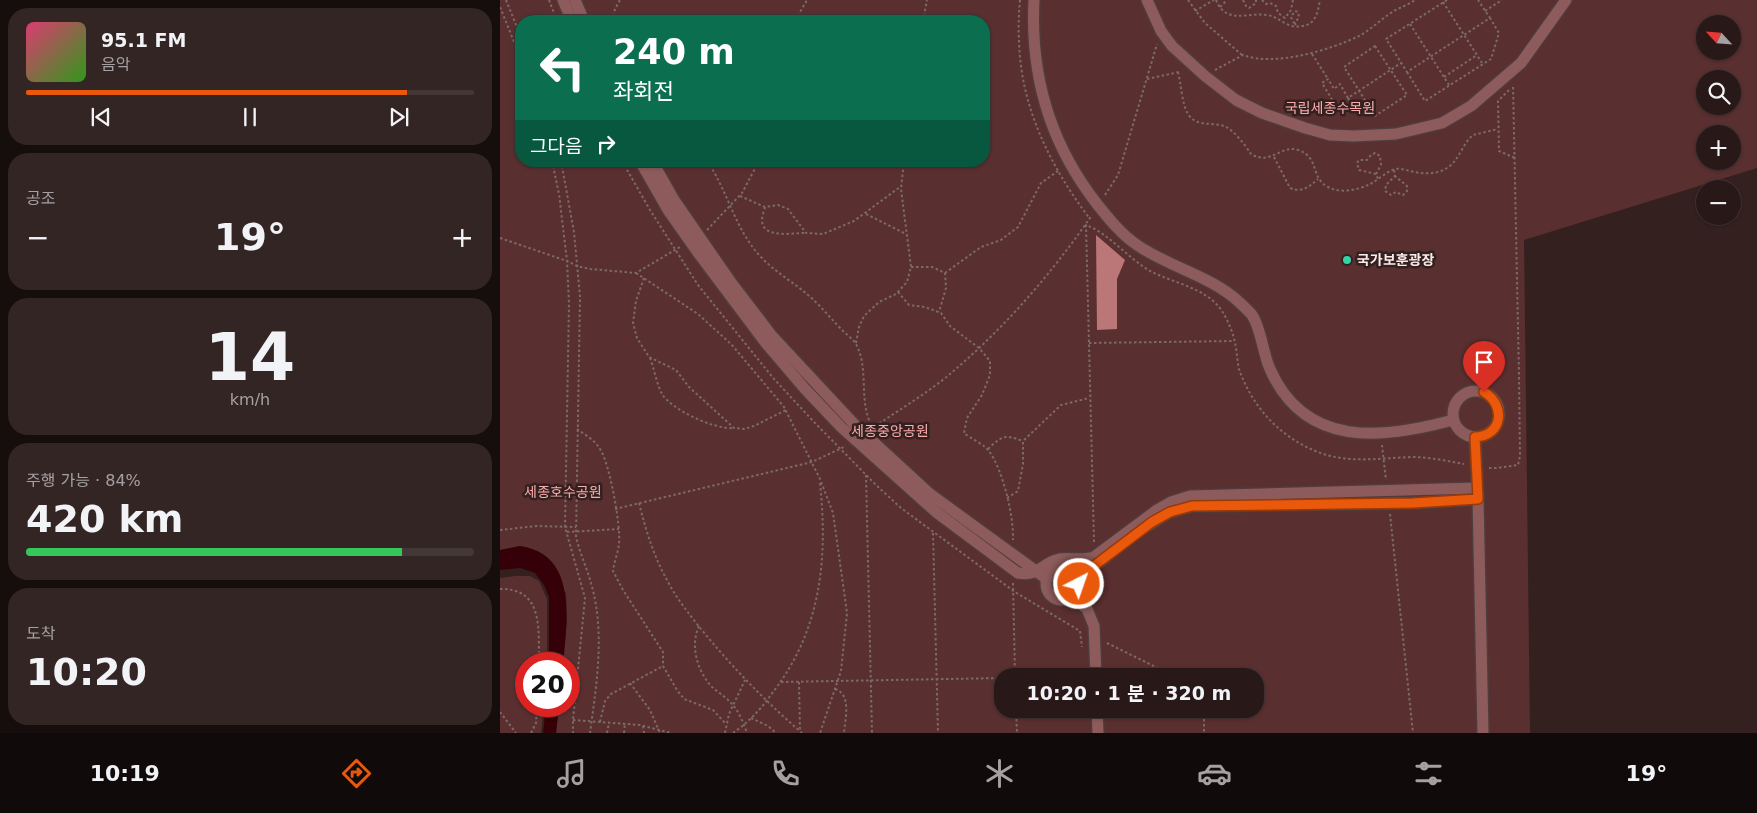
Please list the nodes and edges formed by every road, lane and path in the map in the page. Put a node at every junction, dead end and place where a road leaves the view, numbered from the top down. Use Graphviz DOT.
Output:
graph roads {
  1 [pos="506,0"];
  2 [pos="548,0"];
  3 [pos="563,0"];
  4 [pos="575,0"];
  5 [pos="620,0"];
  6 [pos="807,0"];
  7 [pos="927,0"];
  8 [pos="1034,0"];
  9 [pos="1147,0"];
  10 [pos="1188,0"];
  11 [pos="1215,0"];
  12 [pos="1227,0"];
  13 [pos="1243,0"];
  14 [pos="1256,0"];
  15 [pos="1262,0"];
  16 [pos="1293,0"];
  17 [pos="1320,0"];
  18 [pos="1415,0"];
  19 [pos="1447,0"];
  20 [pos="1478,0"];
  21 [pos="1502,0"];
  22 [pos="1566,0"];
  23 [pos="1443,2"];
  24 [pos="500,7"];
  25 [pos="1220,7"];
  26 [pos="1249,8"];
  27 [pos="1195,10"];
  28 [pos="1485,11"];
  29 [pos="554,15"];
  30 [pos="569,15"];
  31 [pos="581,15"];
  32 [pos="613,15"];
  33 [pos="799,15"];
  34 [pos="924,15"];
  35 [pos="1253,15"];
  36 [pos="1490,18"];
  37 [pos="515,22"];
  38 [pos="1410,24"];
  39 [pos="1296,25"];
  40 [pos="1160,31"];
  41 [pos="1464,35"];
  42 [pos="515,44"];
  43 [pos="1312,53"];
  44 [pos="1243,55"];
  45 [pos="1477,55"];
  46 [pos="1431,56"];
  47 [pos="1401,63"];
  48 [pos="1483,64"];
  49 [pos="1391,70"];
  50 [pos="1512,71"];
  51 [pos="1178,72"];
  52 [pos="1407,72"];
  53 [pos="1202,73"];
  54 [pos="1444,77"];
  55 [pos="1148,79"];
  56 [pos="1328,80"];
  57 [pos="1449,86"];
  58 [pos="1513,86"];
  59 [pos="1359,91"];
  60 [pos="1348,98"];
  61 [pos="1498,129"];
  62 [pos="1273,157"];
  63 [pos="1514,158"];
  64 [pos="553,167"];
  65 [pos="562,167"];
  66 [pos="643,167"];
  67 [pos="655,167"];
  68 [pos="710,167"];
  69 [pos="903,167"];
  70 [pos="1394,170"];
  71 [pos="1058,171"];
  72 [pos="1376,174"];
  73 [pos="1395,176"];
  74 [pos="1318,179"];
  75 [pos="1378,179"];
  76 [pos="901,186"];
  77 [pos="740,196"];
  78 [pos="1098,206"];
  79 [pos="765,207"];
  80 [pos="866,214"];
  81 [pos="1086,225"];
  82 [pos="806,233"];
  83 [pos="906,234"];
  84 [pos="500,238"];
  85 [pos="567,261"];
  86 [pos="577,266"];
  87 [pos="911,267"];
  88 [pos="590,269"];
  89 [pos="636,273"];
  90 [pos="946,273"];
  91 [pos="644,278"];
  92 [pos="898,292"];
  93 [pos="939,312"];
  94 [pos="1234,341"];
  95 [pos="856,343"];
  96 [pos="1089,343"];
  97 [pos="979,348"];
  98 [pos="650,358"];
  99 [pos="1090,398"];
  100 [pos="786,410"];
  101 [pos="1453,420"];
  102 [pos="734,428"];
  103 [pos="577,429"];
  104 [pos="1380,433"];
  105 [pos="1475,437"];
  106 [pos="855,440"];
  107 [pos="1023,441"];
  108 [pos="988,449"];
  109 [pos="1384,459"];
  110 [pos="812,462"];
  111 [pos="1476,466"];
  112 [pos="866,475"];
  113 [pos="820,479"];
  114 [pos="1387,491"];
  115 [pos="1478,493"];
  116 [pos="1007,498"];
  117 [pos="639,503"];
  118 [pos="1389,504"];
  119 [pos="615,509"];
  120 [pos="565,527"];
  121 [pos="576,527"];
  122 [pos="619,529"];
  123 [pos="500,530"];
  124 [pos="566,532"];
  125 [pos="576,532"];
  126 [pos="933,532"];
  127 [pos="1012,556"];
  128 [pos="1094,562"];
  129 [pos="1013,569"];
  130 [pos="1037,572"];
  131 [pos="1078,578"];
  132 [pos="1047,579"];
  133 [pos="500,589"];
  134 [pos="1073,596"];
  135 [pos="1098,605"];
  136 [pos="699,626"];
  137 [pos="1080,630"];
  138 [pos="1101,637"];
  139 [pos="1107,644"];
  140 [pos="539,652"];
  141 [pos="663,666"];
  142 [pos="1016,668"];
  143 [pos="1097,668"];
  144 [pos="1157,668"];
  145 [pos="994,678"];
  146 [pos="745,680"];
  147 [pos="937,680"];
  148 [pos="871,681"];
  149 [pos="781,682"];
  150 [pos="799,682"];
  151 [pos="837,682"];
  152 [pos="630,683"];
  153 [pos="835,689"];
  154 [pos="766,701"];
  155 [pos="733,705"];
  156 [pos="500,712"];
  157 [pos="536,717"];
  158 [pos="750,718"];
  159 [pos="1016,718"];
  160 [pos="1097,718"];
  161 [pos="1204,718"];
  162 [pos="573,720"];
  163 [pos="592,721"];
  164 [pos="600,722"];
  165 [pos="609,722"];
  166 [pos="625,723"];
  167 [pos="726,724"];
  168 [pos="743,725"];
  169 [pos="643,726"];
  170 [pos="660,731"];
  171 [pos="801,732"];
  172 [pos="516,733"];
  173 [pos="531,733"];
  174 [pos="573,733"];
  175 [pos="590,733"];
  176 [pos="607,733"];
  177 [pos="624,733"];
  178 [pos="644,733"];
  179 [pos="671,733"];
  180 [pos="725,733"];
  181 [pos="733,733"];
  182 [pos="747,733"];
  183 [pos="776,733"];
  184 [pos="820,733"];
  185 [pos="844,733"];
  186 [pos="872,733"];
  187 [pos="938,733"];
  188 [pos="1017,733"];
  189 [pos="1098,733"];
  190 [pos="1204,733"];
  191 [pos="1413,733"];
  192 [pos="1483,733"];
  1 -- 37 [label="path"];
  2 -- 29 [label="path"];
  3 -- 30 [label="lane"];
  4 -- 31 [label="lane"];
  5 -- 32 [label="path"];
  6 -- 33 [label="path"];
  7 -- 34 [label="path"];
  8 -- 78 [label="lane"];
  9 -- 40 [label="lane"];
  10 -- 27 [label="path"];
  11 -- 25 [label="path"];
  11 -- 27 [label="path"];
  12 -- 25 [label="path"];
  13 -- 26 [label="path"];
  14 -- 26 [label="path"];
  15 -- 16 [label="path"];
  17 -- 39 [label="path"];
  18 -- 43 [label="path"];
  19 -- 23 [label="path"];
  20 -- 28 [label="path"];
  21 -- 28 [label="path"];
  22 -- 50 [label="lane"];
  23 -- 38 [label="path"];
  23 -- 41 [label="path"];
  24 -- 42 [label="path"];
  25 -- 35 [label="path"];
  26 -- 35 [label="path"];
  27 -- 44 [label="path"];
  28 -- 36 [label="path"];
  35 -- 39 [label="path"];
  36 -- 41 [label="path"];
  36 -- 48 [label="path"];
  38 -- 46 [label="path"];
  38 -- 47 [label="path"];
  39 -- 39 [label="path"];
  40 -- 53 [label="lane"];
  40 -- 55 [label="path"];
  41 -- 45 [label="path"];
  41 -- 46 [label="path"];
  43 -- 44 [label="path"];
  43 -- 56 [label="path"];
  44 -- 53 [label="path"];
  45 -- 48 [label="path"];
  45 -- 54 [label="path"];
  46 -- 52 [label="path"];
  46 -- 54 [label="path"];
  47 -- 49 [label="path"];
  47 -- 52 [label="path"];
  48 -- 57 [label="path"];
  49 -- 59 [label="path"];
  49 -- 59 [label="path"];
  49 -- 59 [label="path"];
  50 -- 53 [label="lane"];
  50 -- 58 [label="path"];
  51 -- 53 [label="path"];
  51 -- 55 [label="path"];
  51 -- 62 [label="path"];
  52 -- 57 [label="path"];
  54 -- 57 [label="path"];
  55 -- 78 [label="path"];
  56 -- 60 [label="path"];
  56 -- 60 [label="path"];
  58 -- 61 [label="path"];
  58 -- 63 [label="path"];
  59 -- 60 [label="path"];
  61 -- 63 [label="path"];
  61 -- 70 [label="path"];
  62 -- 74 [label="path"];
  62 -- 74 [label="path"];
  63 -- 111 [label="path"];
  64 -- 85 [label="path"];
  65 -- 86 [label="path"];
  66 -- 106 [label="lane"];
  67 -- 127 [label="lane"];
  68 -- 95 [label="path"];
  69 -- 76 [label="path"];
  70 -- 73 [label="path"];
  70 -- 75 [label="path"];
  71 -- 90 [label="path"];
  72 -- 72 [label="path"];
  72 -- 75 [label="path"];
  73 -- 73 [label="path"];
  74 -- 75 [label="path"];
  76 -- 80 [label="path"];
  76 -- 83 [label="path"];
  77 -- 79 [label="path"];
  78 -- 81 [label="path"];
  78 -- 104 [label="lane"];
  79 -- 82 [label="path"];
  79 -- 82 [label="path"];
  80 -- 82 [label="path"];
  80 -- 83 [label="path"];
  81 -- 94 [label="path"];
  81 -- 96 [label="path"];
  81 -- 97 [label="path"];
  83 -- 87 [label="path"];
  84 -- 85 [label="path"];
  85 -- 86 [label="path"];
  85 -- 120 [label="path"];
  86 -- 88 [label="path"];
  86 -- 103 [label="path"];
  87 -- 90 [label="path"];
  87 -- 92 [label="path"];
  89 -- 91 [label="path"];
  90 -- 93 [label="path"];
  91 -- 98 [label="path"];
  91 -- 100 [label="path"];
  92 -- 93 [label="path"];
  92 -- 95 [label="path"];
  93 -- 97 [label="path"];
  94 -- 96 [label="path"];
  94 -- 109 [label="path"];
  95 -- 97 [label="path"];
  96 -- 99 [label="path"];
  97 -- 108 [label="path"];
  98 -- 102 [label="path"];
  98 -- 102 [label="path"];
  99 -- 107 [label="path"];
  99 -- 128 [label="path"];
  100 -- 102 [label="path"];
  100 -- 110 [label="path"];
  101 -- 104 [label="lane"];
  101 -- 105 [label="lane"];
  101 -- 105 [label="lane"];
  103 -- 119 [label="path"];
  103 -- 121 [label="path"];
  104 -- 109 [label="path"];
  105 -- 111 [label="lane"];
  106 -- 110 [label="path"];
  106 -- 129 [label="lane"];
  107 -- 108 [label="path"];
  107 -- 116 [label="path"];
  108 -- 116 [label="path"];
  109 -- 111 [label="path"];
  109 -- 114 [label="path"];
  110 -- 113 [label="path"];
  110 -- 117 [label="path"];
  111 -- 115 [label="lane"];
  112 -- 148 [label="path"];
  113 -- 149 [label="path"];
  113 -- 151 [label="path"];
  114 -- 115 [label="lane"];
  114 -- 128 [label="lane"];
  115 -- 118 [label="lane"];
  115 -- 192 [label="lane"];
  116 -- 127 [label="path"];
  117 -- 119 [label="path"];
  117 -- 136 [label="path"];
  118 -- 128 [label="lane"];
  118 -- 191 [label="path"];
  119 -- 122 [label="path"];
  120 -- 121 [label="path"];
  120 -- 123 [label="path"];
  120 -- 124 [label="path"];
  121 -- 125 [label="path"];
  122 -- 125 [label="path"];
  122 -- 141 [label="path"];
  124 -- 125 [label="path"];
  124 -- 162 [label="path"];
  125 -- 163 [label="path"];
  126 -- 147 [label="path"];
  127 -- 130 [label="lane"];
  128 -- 130 [label="lane"];
  128 -- 131 [label="lane"];
  128 -- 135 [label="path"];
  129 -- 130 [label="lane"];
  129 -- 142 [label="path"];
  130 -- 132 [label="lane"];
  131 -- 132 [label="lane"];
  131 -- 134 [label="lane"];
  132 -- 134 [label="lane"];
  133 -- 140 [label="path"];
  134 -- 138 [label="lane"];
  136 -- 146 [label="path"];
  136 -- 155 [label="path"];
  137 -- 138 [label="path"];
  138 -- 139 [label="path"];
  138 -- 139 [label="path"];
  138 -- 143 [label="lane"];
  139 -- 144 [label="path"];
  141 -- 152 [label="path"];
  141 -- 167 [label="path"];
  145 -- 147 [label="path"];
  146 -- 154 [label="path"];
  146 -- 155 [label="path"];
  147 -- 148 [label="path"];
  147 -- 187 [label="path"];
  148 -- 151 [label="path"];
  148 -- 186 [label="path"];
  149 -- 150 [label="path"];
  149 -- 154 [label="path"];
  150 -- 151 [label="path"];
  150 -- 171 [label="path"];
  151 -- 153 [label="path"];
  152 -- 164 [label="path"];
  152 -- 170 [label="path"];
  153 -- 184 [label="path"];
  153 -- 185 [label="path"];
  154 -- 158 [label="path"];
  154 -- 171 [label="path"];
  155 -- 167 [label="path"];
  155 -- 168 [label="path"];
  156 -- 172 [label="path"];
  157 -- 173 [label="path"];
  158 -- 168 [label="path"];
  158 -- 183 [label="path"];
  159 -- 188 [label="path"];
  160 -- 189 [label="lane"];
  161 -- 190 [label="path"];
  162 -- 163 [label="path"];
  162 -- 174 [label="path"];
  163 -- 164 [label="path"];
  163 -- 175 [label="path"];
  164 -- 165 [label="path"];
  165 -- 166 [label="path"];
  165 -- 176 [label="path"];
  166 -- 169 [label="path"];
  166 -- 177 [label="path"];
  167 -- 180 [label="path"];
  168 -- 181 [label="path"];
  168 -- 182 [label="path"];
  169 -- 170 [label="path"];
  169 -- 178 [label="path"];
  170 -- 179 [label="path"];
}
